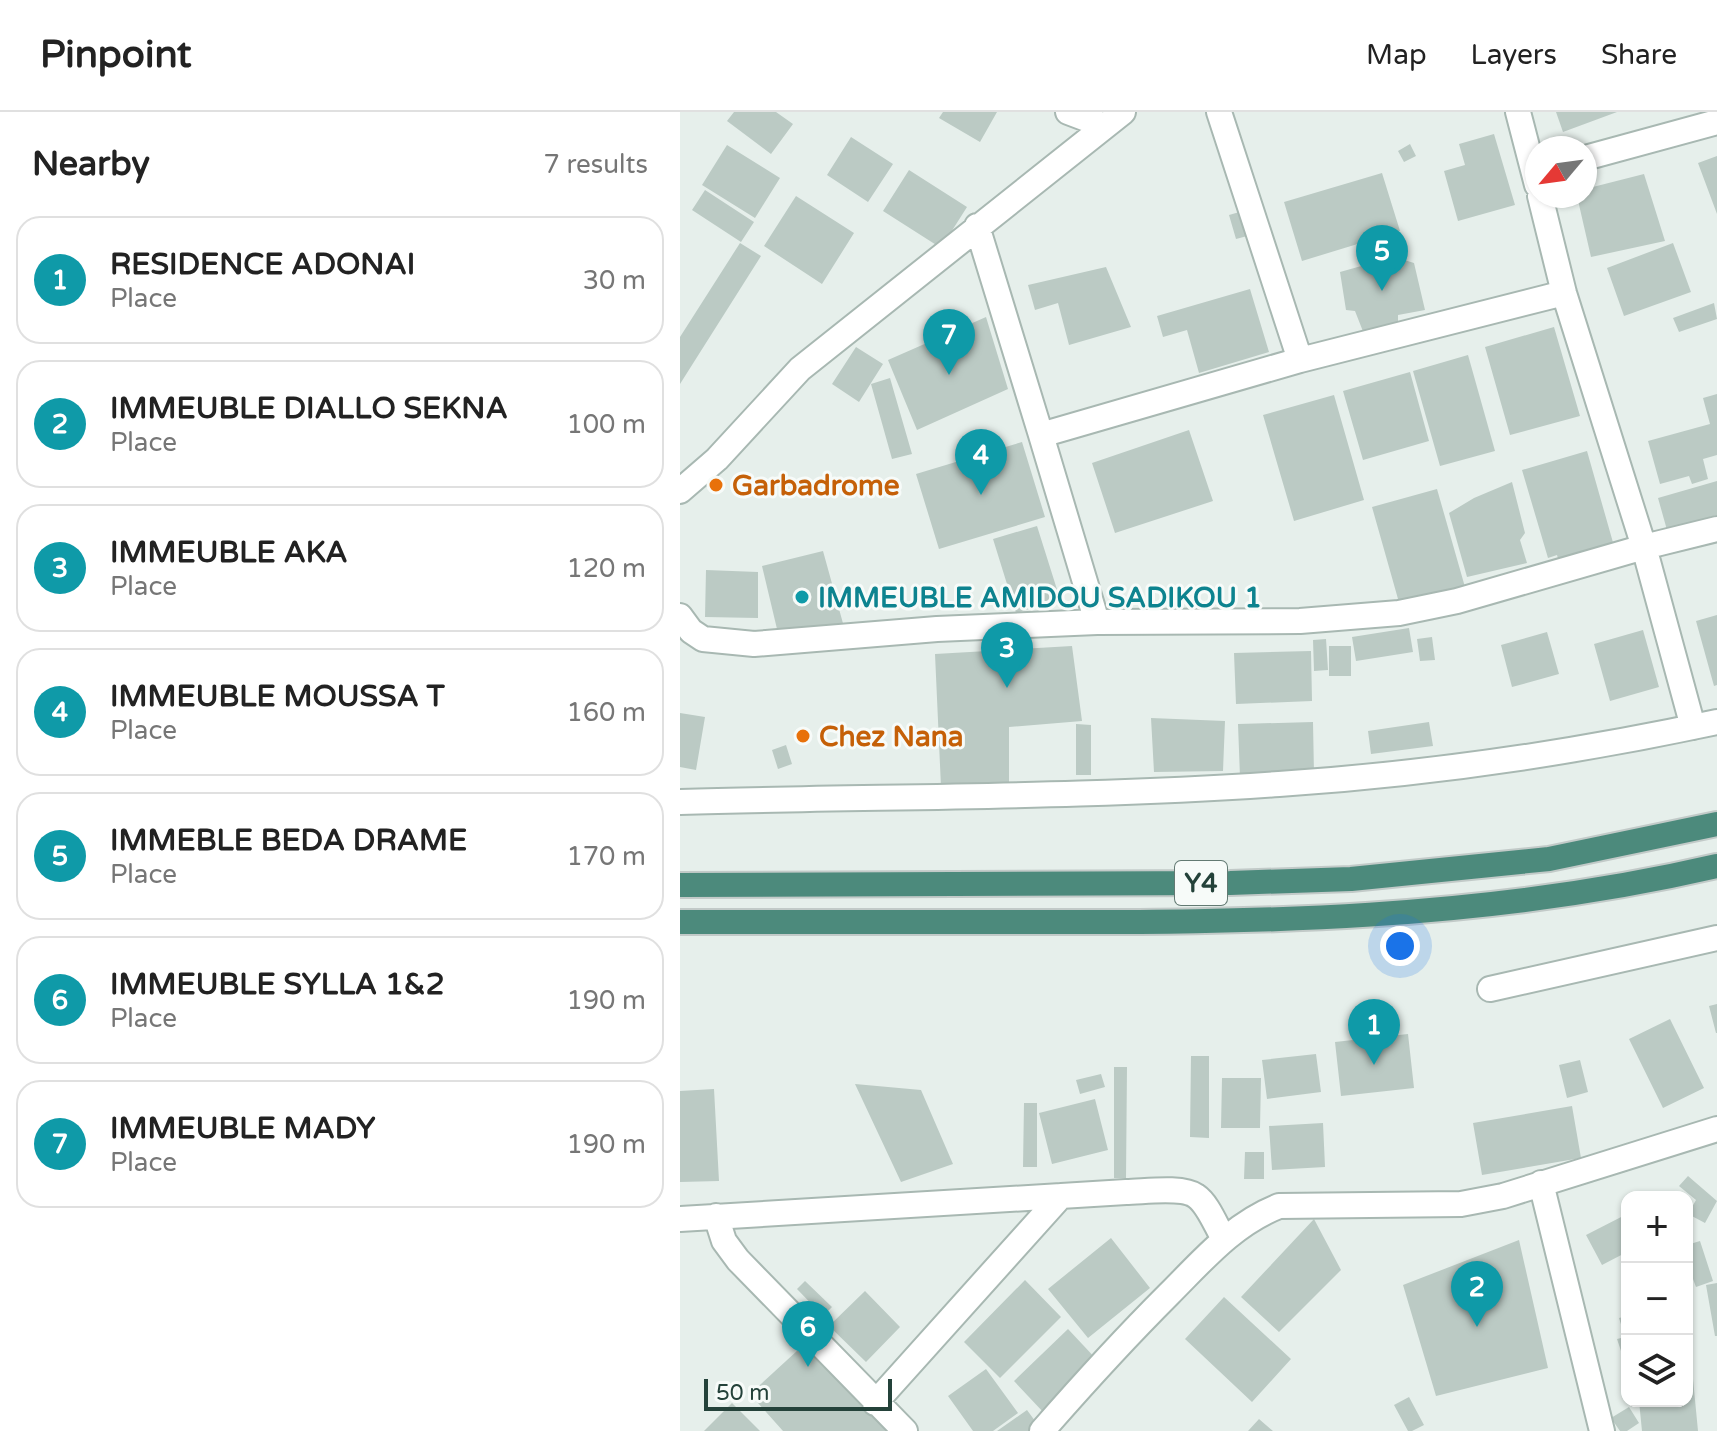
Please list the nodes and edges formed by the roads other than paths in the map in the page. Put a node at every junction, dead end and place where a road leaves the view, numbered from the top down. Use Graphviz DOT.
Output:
graph roads {
  1 [pos="1068,112"];
  2 [pos="1219,112"];
  3 [pos="1518,112"];
  4 [pos="1114,119"];
  5 [pos="1717,122"];
  6 [pos="1525,137"];
  7 [pos="1597,155"];
  8 [pos="1543,208"];
  9 [pos="977,226"];
  10 [pos="1564,293"];
  11 [pos="1300,360"];
  12 [pos="1041,435"];
  13 [pos="680,491"];
  14 [pos="1717,529"];
  15 [pos="1644,547"];
  16 [pos="680,616"];
  17 [pos="1097,622"];
  18 [pos="1705,725"];
  19 [pos="680,802"];
  20 [pos="1717,824"];
  21 [pos="1717,866"];
  22 [pos="680,885"];
  23 [pos="680,922"];
  24 [pos="1717,938"];
  25 [pos="1490,989"];
  26 [pos="1717,1129"];
  27 [pos="1541,1183"];
  28 [pos="1061,1196"];
  29 [pos="716,1216"];
  30 [pos="680,1219"];
  31 [pos="1224,1239"];
  32 [pos="875,1403"];
  33 [pos="1594,1427"];
  34 [pos="905,1431"];
  35 [pos="1042,1431"];
  1 -- 4 [label="street"];
  2 -- 11 [label="street"];
  3 -- 6 [label="street"];
  4 -- 9 [label="street"];
  5 -- 7 [label="street"];
  8 -- 10 [label="street"];
  9 -- 12 [label="street"];
  9 -- 13 [label="street"];
  10 -- 11 [label="street"];
  10 -- 15 [label="street"];
  11 -- 12 [label="street"];
  12 -- 17 [label="street"];
  14 -- 15 [label="street"];
  15 -- 17 [label="street"];
  15 -- 18 [label="street"];
  16 -- 17 [label="street"];
  18 -- 19 [label="street"];
  20 -- 22 [label="highway, Y4"];
  21 -- 23 [label="highway, Y4"];
  24 -- 25 [label="street"];
  26 -- 27 [label="street"];
  27 -- 31 [label="street"];
  27 -- 33 [label="street"];
  28 -- 29 [label="street"];
  28 -- 31 [label="street"];
  28 -- 32 [label="street"];
  29 -- 30 [label="street"];
  29 -- 32 [label="street"];
  31 -- 35 [label="street"];
  32 -- 34 [label="street"];
}
